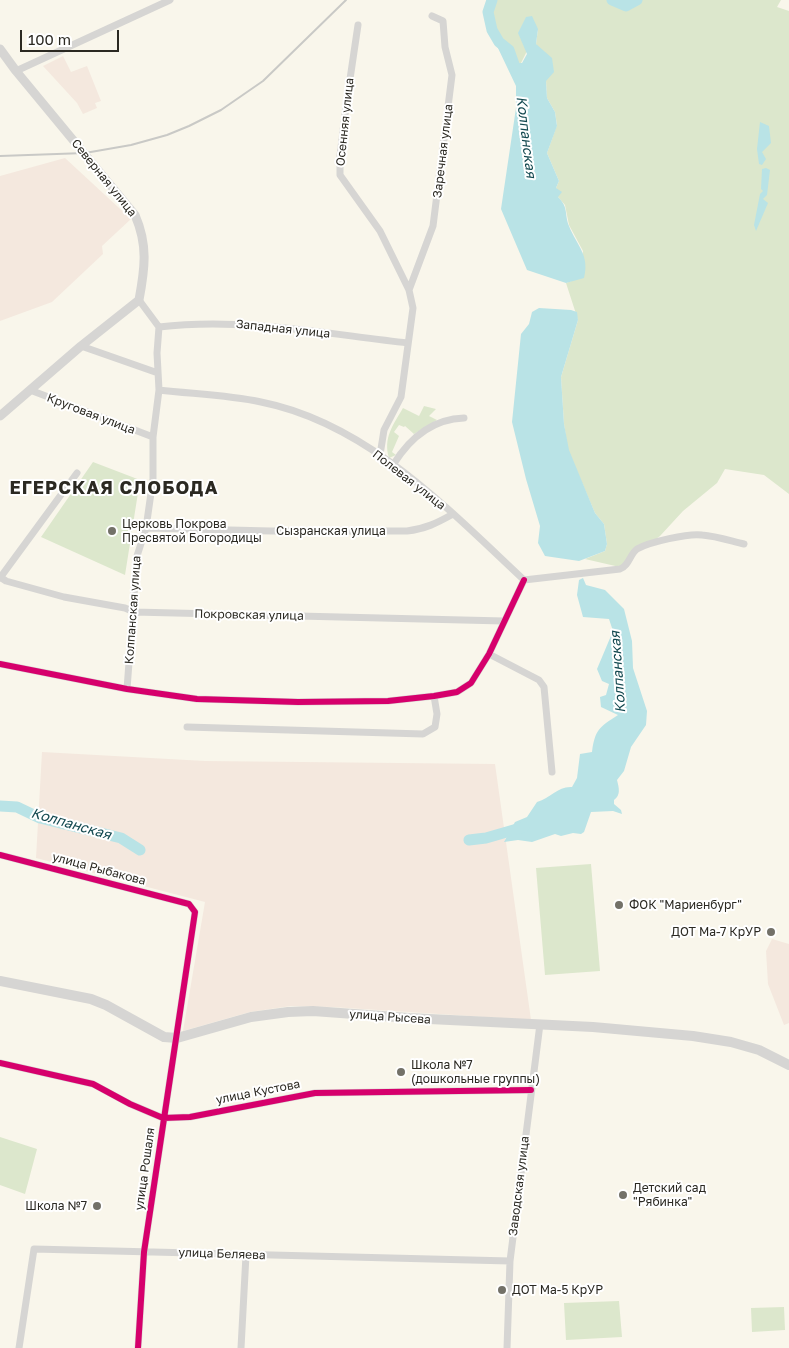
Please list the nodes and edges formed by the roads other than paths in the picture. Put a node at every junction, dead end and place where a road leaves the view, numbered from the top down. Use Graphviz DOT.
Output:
graph roads {
  1 [pos="170,0"];
  2 [pos="432,16"];
  3 [pos="358,25"];
  4 [pos="0,49"];
  5 [pos="16,71"];
  6 [pos="409,290"];
  7 [pos="139,300"];
  8 [pos="159,327"];
  9 [pos="408,343"];
  10 [pos="81,346"];
  11 [pos="158,373"];
  12 [pos="30,390"];
  13 [pos="159,390"];
  14 [pos="0,416"];
  15 [pos="464,418"];
  16 [pos="153,437"];
  17 [pos="380,455"];
  18 [pos="393,465"];
  19 [pos="77,473"];
  20 [pos="453,514"];
  21 [pos="146,528"];
  22 [pos="744,544"];
  23 [pos="0,577"];
  24 [pos="524,580"];
  25 [pos="134,612"];
  26 [pos="504,621"];
  27 [pos="489,654"];
  28 [pos="0,664"];
  29 [pos="127,689"];
  30 [pos="434,696"];
  31 [pos="187,727"];
  32 [pos="552,772"];
  33 [pos="0,855"];
  34 [pos="192,907"];
  35 [pos="0,981"];
  36 [pos="540,1024"];
  37 [pos="177,1038"];
  38 [pos="0,1064"];
  39 [pos="789,1065"];
  40 [pos="531,1090"];
  41 [pos="163,1118"];
  42 [pos="144,1252"];
  43 [pos="246,1255"];
  44 [pos="510,1261"];
  45 [pos="19,1348"];
  46 [pos="138,1348"];
  47 [pos="241,1348"];
  48 [pos="507,1348"];
  1 -- 5 [label="street"];
  2 -- 6 [label="street, Заречная улица"];
  3 -- 6 [label="street, Осенняя улица"];
  4 -- 5 [label="street, Северная улица"];
  5 -- 7 [label="street, Северная улица"];
  6 -- 9 [label="street"];
  7 -- 8 [label="street"];
  7 -- 10 [label="street"];
  8 -- 9 [label="street, Западная улица"];
  8 -- 11 [label="street, Колпанская улица"];
  9 -- 17 [label="street"];
  10 -- 11 [label="street"];
  10 -- 12 [label="street"];
  11 -- 13 [label="street, Колпанская улица"];
  12 -- 14 [label="street"];
  12 -- 16 [label="street, Круговая улица"];
  13 -- 16 [label="street, Колпанская улица"];
  13 -- 17 [label="street, Полевая улица"];
  15 -- 18 [label="street"];
  16 -- 21 [label="street, Колпанская улица"];
  17 -- 18 [label="street, Полевая улица"];
  18 -- 20 [label="street, Полевая улица"];
  19 -- 23 [label="street"];
  20 -- 21 [label="street, Сызранская улица"];
  20 -- 24 [label="street, Полевая улица"];
  21 -- 25 [label="street, Колпанская улица"];
  22 -- 24 [label="street"];
  23 -- 25 [label="street, Покровская улица"];
  24 -- 26 [label="street"];
  25 -- 26 [label="street, Покровская улица"];
  25 -- 29 [label="street, Колпанская улица"];
  26 -- 27 [label="street"];
  27 -- 30 [label="street"];
  27 -- 32 [label="street"];
  28 -- 29 [label="street"];
  29 -- 30 [label="street"];
  30 -- 31 [label="street"];
  33 -- 34 [label="street, улица Рыбакова"];
  34 -- 37 [label="street, улица Рошаля"];
  35 -- 37 [label="main road"];
  36 -- 37 [label="main road, улица Рысева"];
  36 -- 39 [label="main road, улица Рысева"];
  36 -- 40 [label="street, Заводская улица"];
  37 -- 41 [label="street, улица Рошаля"];
  38 -- 41 [label="street, улица Кустова"];
  40 -- 41 [label="street, улица Кустова"];
  40 -- 44 [label="street, Заводская улица"];
  41 -- 42 [label="street, улица Рошаля"];
  42 -- 43 [label="street, улица Беляева"];
  42 -- 45 [label="street, улица Беляева"];
  42 -- 46 [label="street, улица Рошаля"];
  43 -- 44 [label="street, улица Беляева"];
  43 -- 47 [label="street"];
  44 -- 48 [label="street, Заводская улица"];
}
